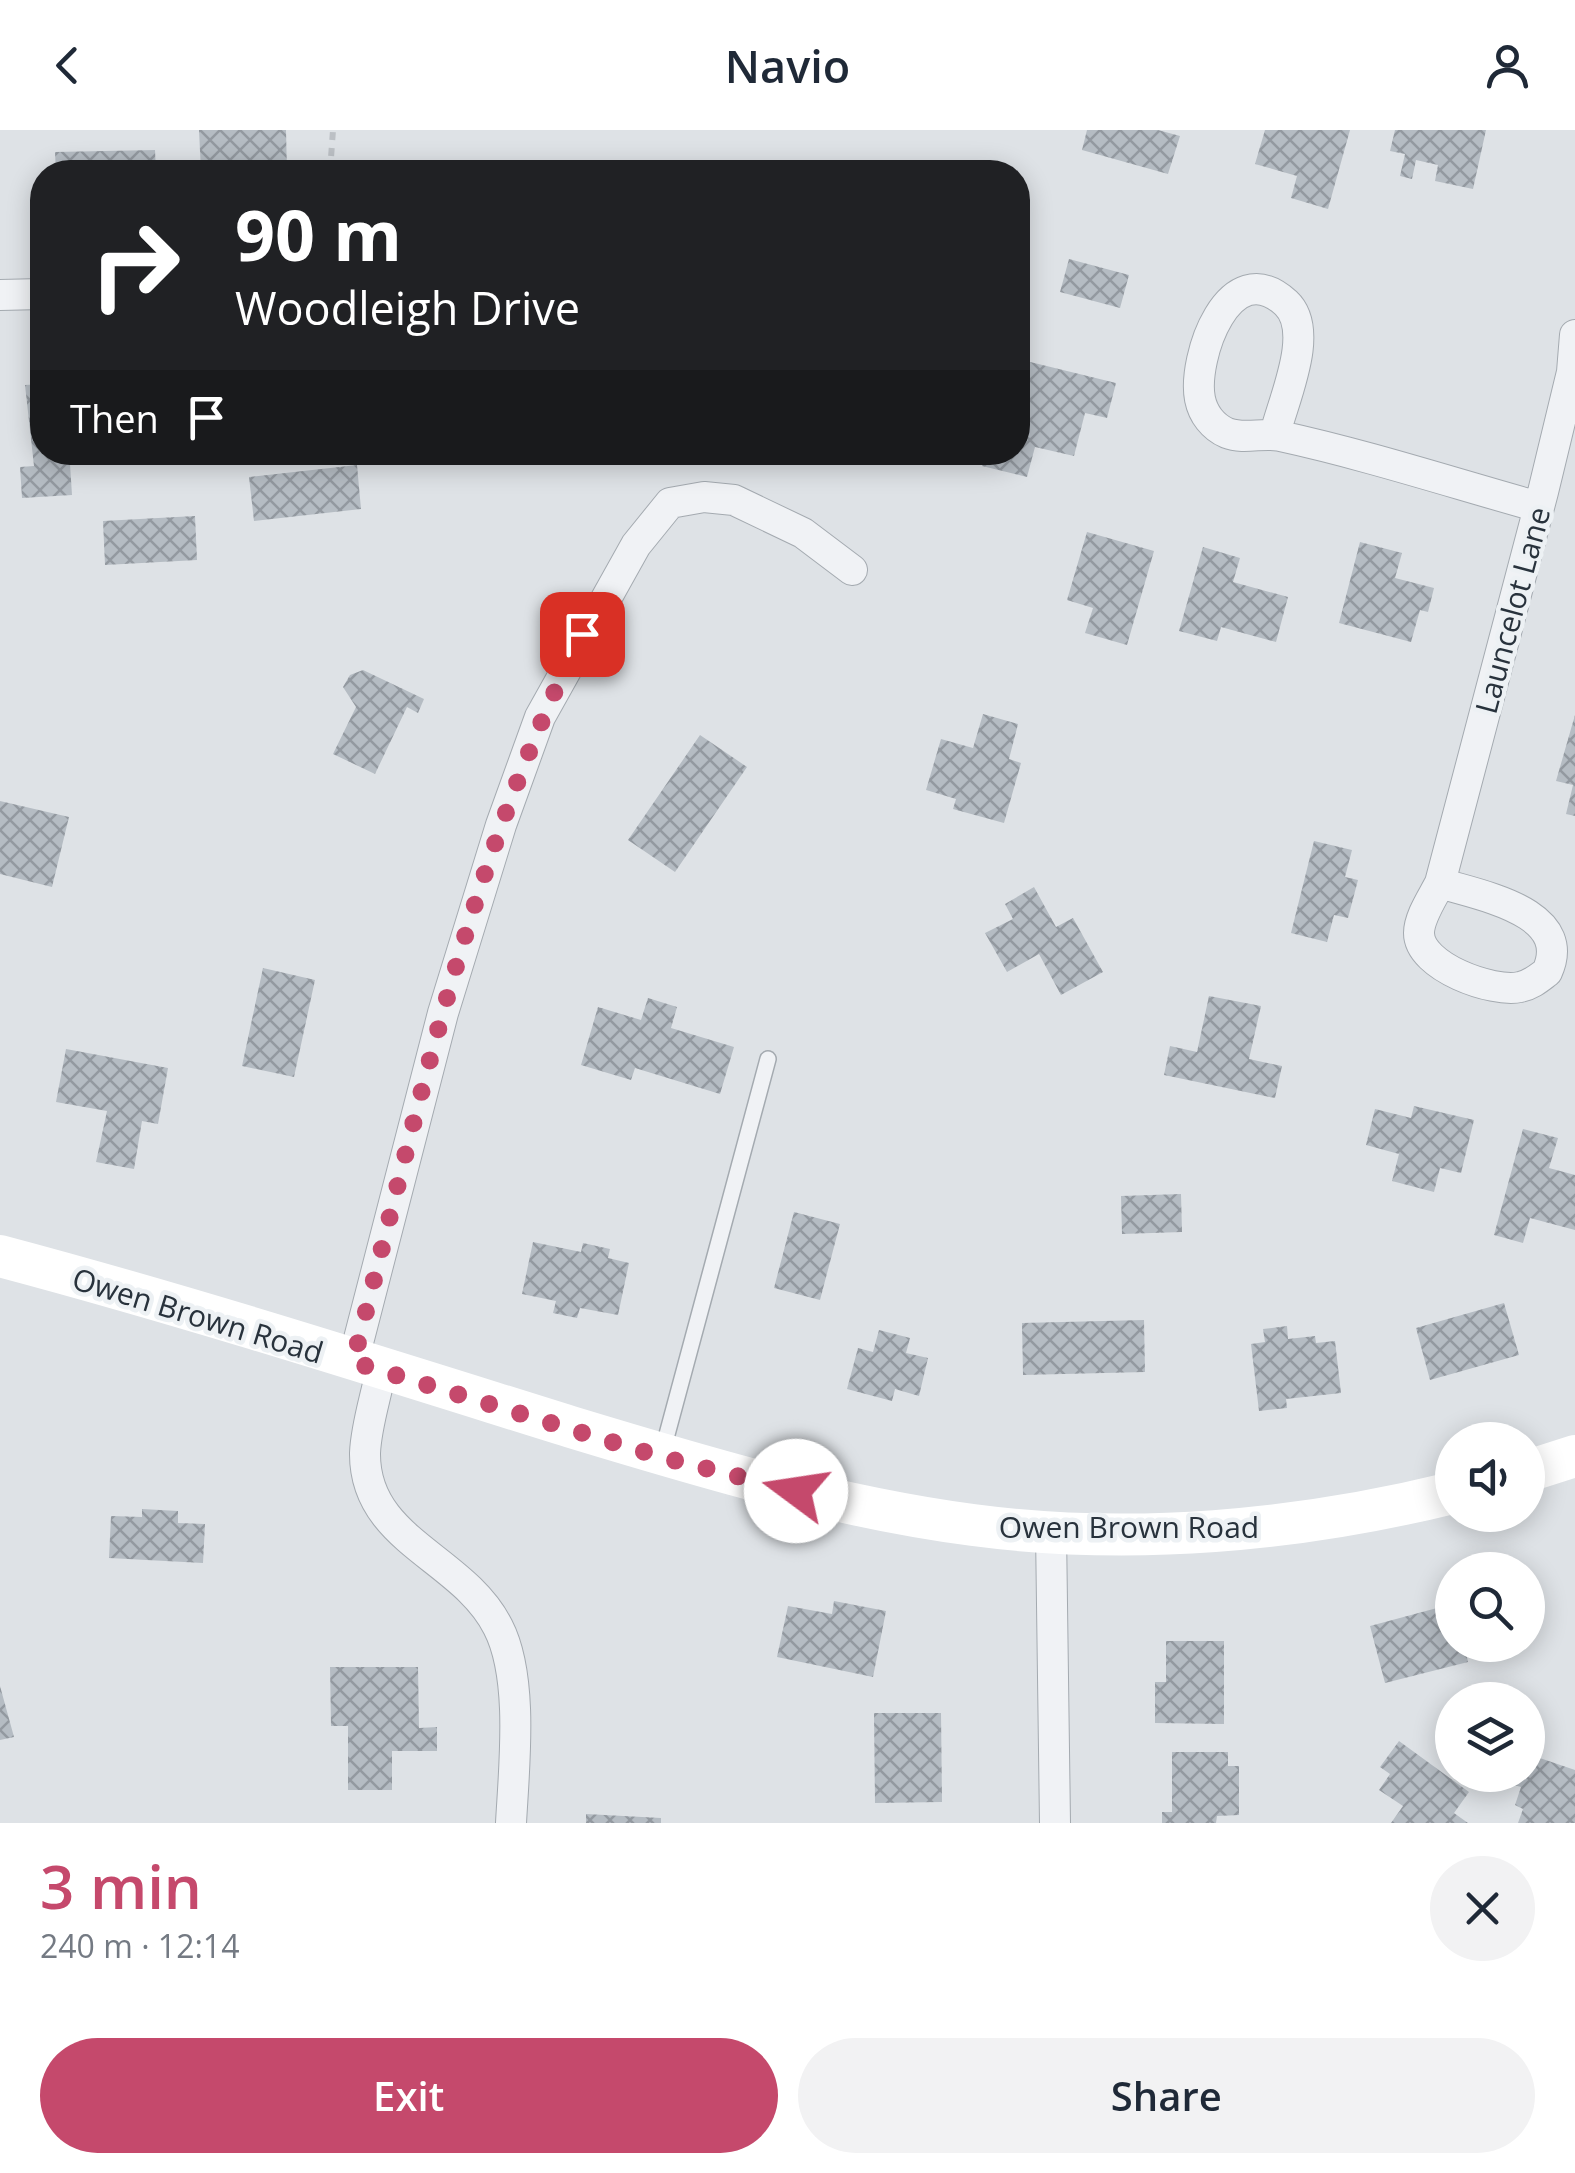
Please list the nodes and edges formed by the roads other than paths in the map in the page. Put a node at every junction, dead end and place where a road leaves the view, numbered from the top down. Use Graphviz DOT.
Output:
graph roads {
  1 [pos="30,294"];
  2 [pos="0,295"];
  3 [pos="1575,335"];
  4 [pos="1275,434"];
  5 [pos="1539,507"];
  6 [pos="852,570"];
  7 [pos="1440,883"];
  8 [pos="768,1059"];
  9 [pos="0,1256"];
  10 [pos="367,1366"];
  11 [pos="1575,1456"];
  12 [pos="661,1457"];
  13 [pos="1545,1466"];
  14 [pos="1435,1497"];
  15 [pos="1051,1532"];
  16 [pos="511,1823"];
  17 [pos="1055,1823"];
  1 -- 2 [label="street"];
  3 -- 5 [label="street, Launcelot Lane"];
  4 -- 4 [label="street"];
  4 -- 5 [label="street"];
  5 -- 7 [label="street, Launcelot Lane"];
  6 -- 10 [label="street"];
  8 -- 12 [label="lane"];
  9 -- 10 [label="street, Owen Brown Road"];
  10 -- 12 [label="street, Owen Brown Road"];
  10 -- 16 [label="street"];
  11 -- 13 [label="street"];
  12 -- 15 [label="street, Owen Brown Road"];
  14 -- 15 [label="street, Owen Brown Road"];
  15 -- 17 [label="street"];
}
